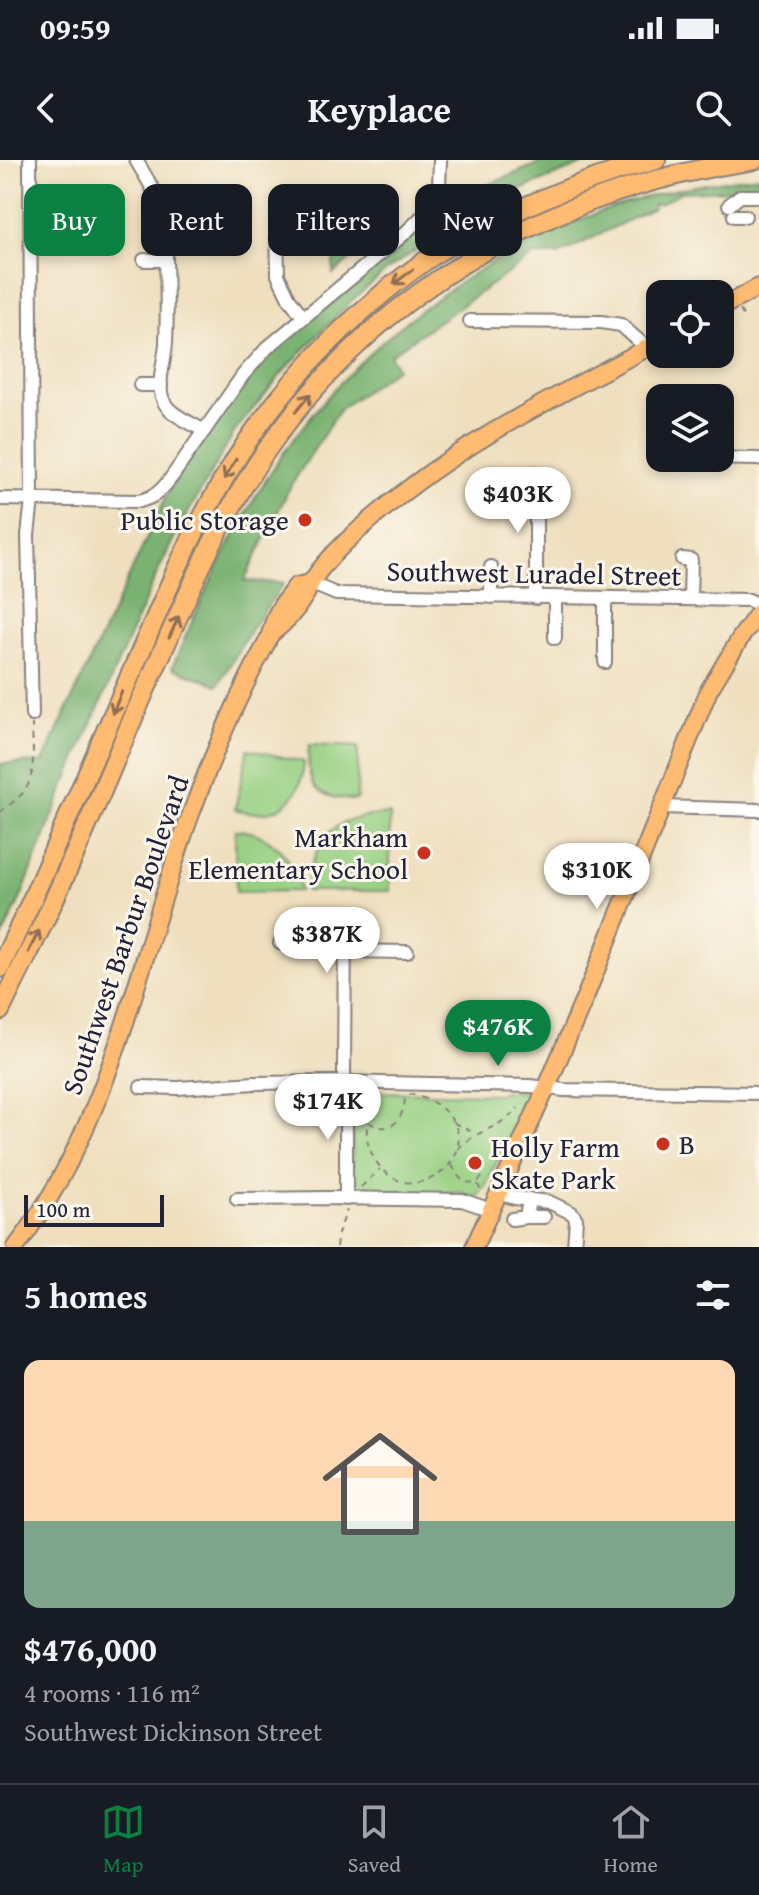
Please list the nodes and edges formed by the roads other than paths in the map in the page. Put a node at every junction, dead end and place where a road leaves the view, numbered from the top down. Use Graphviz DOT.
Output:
graph roads {
  1 [pos="30,160"];
  2 [pos="440,160"];
  3 [pos="656,160"];
  4 [pos="754,160"];
  5 [pos="138,161"];
  6 [pos="627,164"];
  7 [pos="759,196"];
  8 [pos="744,214"];
  9 [pos="278,256"];
  10 [pos="144,260"];
  11 [pos="166,260"];
  12 [pos="759,287"];
  13 [pos="734,300"];
  14 [pos="303,317"];
  15 [pos="470,321"];
  16 [pos="646,341"];
  17 [pos="646,349"];
  18 [pos="140,385"];
  19 [pos="161,385"];
  20 [pos="204,431"];
  21 [pos="734,459"];
  22 [pos="759,459"];
  23 [pos="536,473"];
  24 [pos="0,499"];
  25 [pos="32,500"];
  26 [pos="682,559"];
  27 [pos="491,567"];
  28 [pos="310,583"];
  29 [pos="491,597"];
  30 [pos="536,598"];
  31 [pos="555,598"];
  32 [pos="605,598"];
  33 [pos="690,599"];
  34 [pos="759,605"];
  35 [pos="759,612"];
  36 [pos="555,638"];
  37 [pos="605,662"];
  38 [pos="32,715"];
  39 [pos="661,807"];
  40 [pos="759,810"];
  41 [pos="345,922"];
  42 [pos="280,943"];
  43 [pos="345,950"];
  44 [pos="407,952"];
  45 [pos="0,968"];
  46 [pos="0,1011"];
  47 [pos="345,1083"];
  48 [pos="141,1087"];
  49 [pos="546,1089"];
  50 [pos="759,1093"];
  51 [pos="490,1194"];
  52 [pos="237,1199"];
  53 [pos="346,1199"];
  54 [pos="529,1199"];
  55 [pos="491,1210"];
  56 [pos="544,1217"];
  57 [pos="16,1247"];
  58 [pos="474,1247"];
  59 [pos="574,1247"];
  1 -- 25 [label="street"];
  2 -- 14 [label="street"];
  3 -- 6 [label="highway"];
  46 -- 4 [label="highway, one-way"];
  5 -- 11 [label="street"];
  6 -- 45 [label="highway, one-way"];
  7 -- 8 [label="street"];
  9 -- 14 [label="street"];
  10 -- 11 [label="street"];
  11 -- 19 [label="street"];
  12 -- 13 [label="main road"];
  14 -- 20 [label="street"];
  15 -- 16 [label="street"];
  17 -- 28 [label="main road, Southwest Barbur Boulevard"];
  18 -- 19 [label="street"];
  19 -- 20 [label="street"];
  20 -- 25 [label="street"];
  21 -- 22 [label="street"];
  23 -- 30 [label="street"];
  24 -- 25 [label="street"];
  25 -- 38 [label="street"];
  26 -- 33 [label="street"];
  27 -- 29 [label="street"];
  28 -- 29 [label="street, Southwest Luradel Street"];
  28 -- 57 [label="main road, Southwest Barbur Boulevard"];
  29 -- 30 [label="street, Southwest Luradel Street"];
  30 -- 31 [label="street, Southwest Luradel Street"];
  31 -- 32 [label="street, Southwest Luradel Street"];
  31 -- 36 [label="street"];
  32 -- 33 [label="street, Southwest Luradel Street"];
  32 -- 37 [label="street"];
  33 -- 34 [label="street, Southwest Luradel Street"];
  35 -- 39 [label="main road"];
  39 -- 40 [label="street"];
  39 -- 49 [label="main road"];
  41 -- 43 [label="street"];
  42 -- 43 [label="street"];
  43 -- 44 [label="street"];
  43 -- 47 [label="street"];
  47 -- 48 [label="street"];
  47 -- 49 [label="street"];
  47 -- 53 [label="street"];
  49 -- 50 [label="street"];
  49 -- 51 [label="main road"];
  51 -- 54 [label="street"];
  51 -- 55 [label="main road"];
  52 -- 53 [label="street"];
  53 -- 55 [label="street"];
  54 -- 56 [label="street"];
  54 -- 59 [label="street"];
  55 -- 58 [label="main road"];
}
